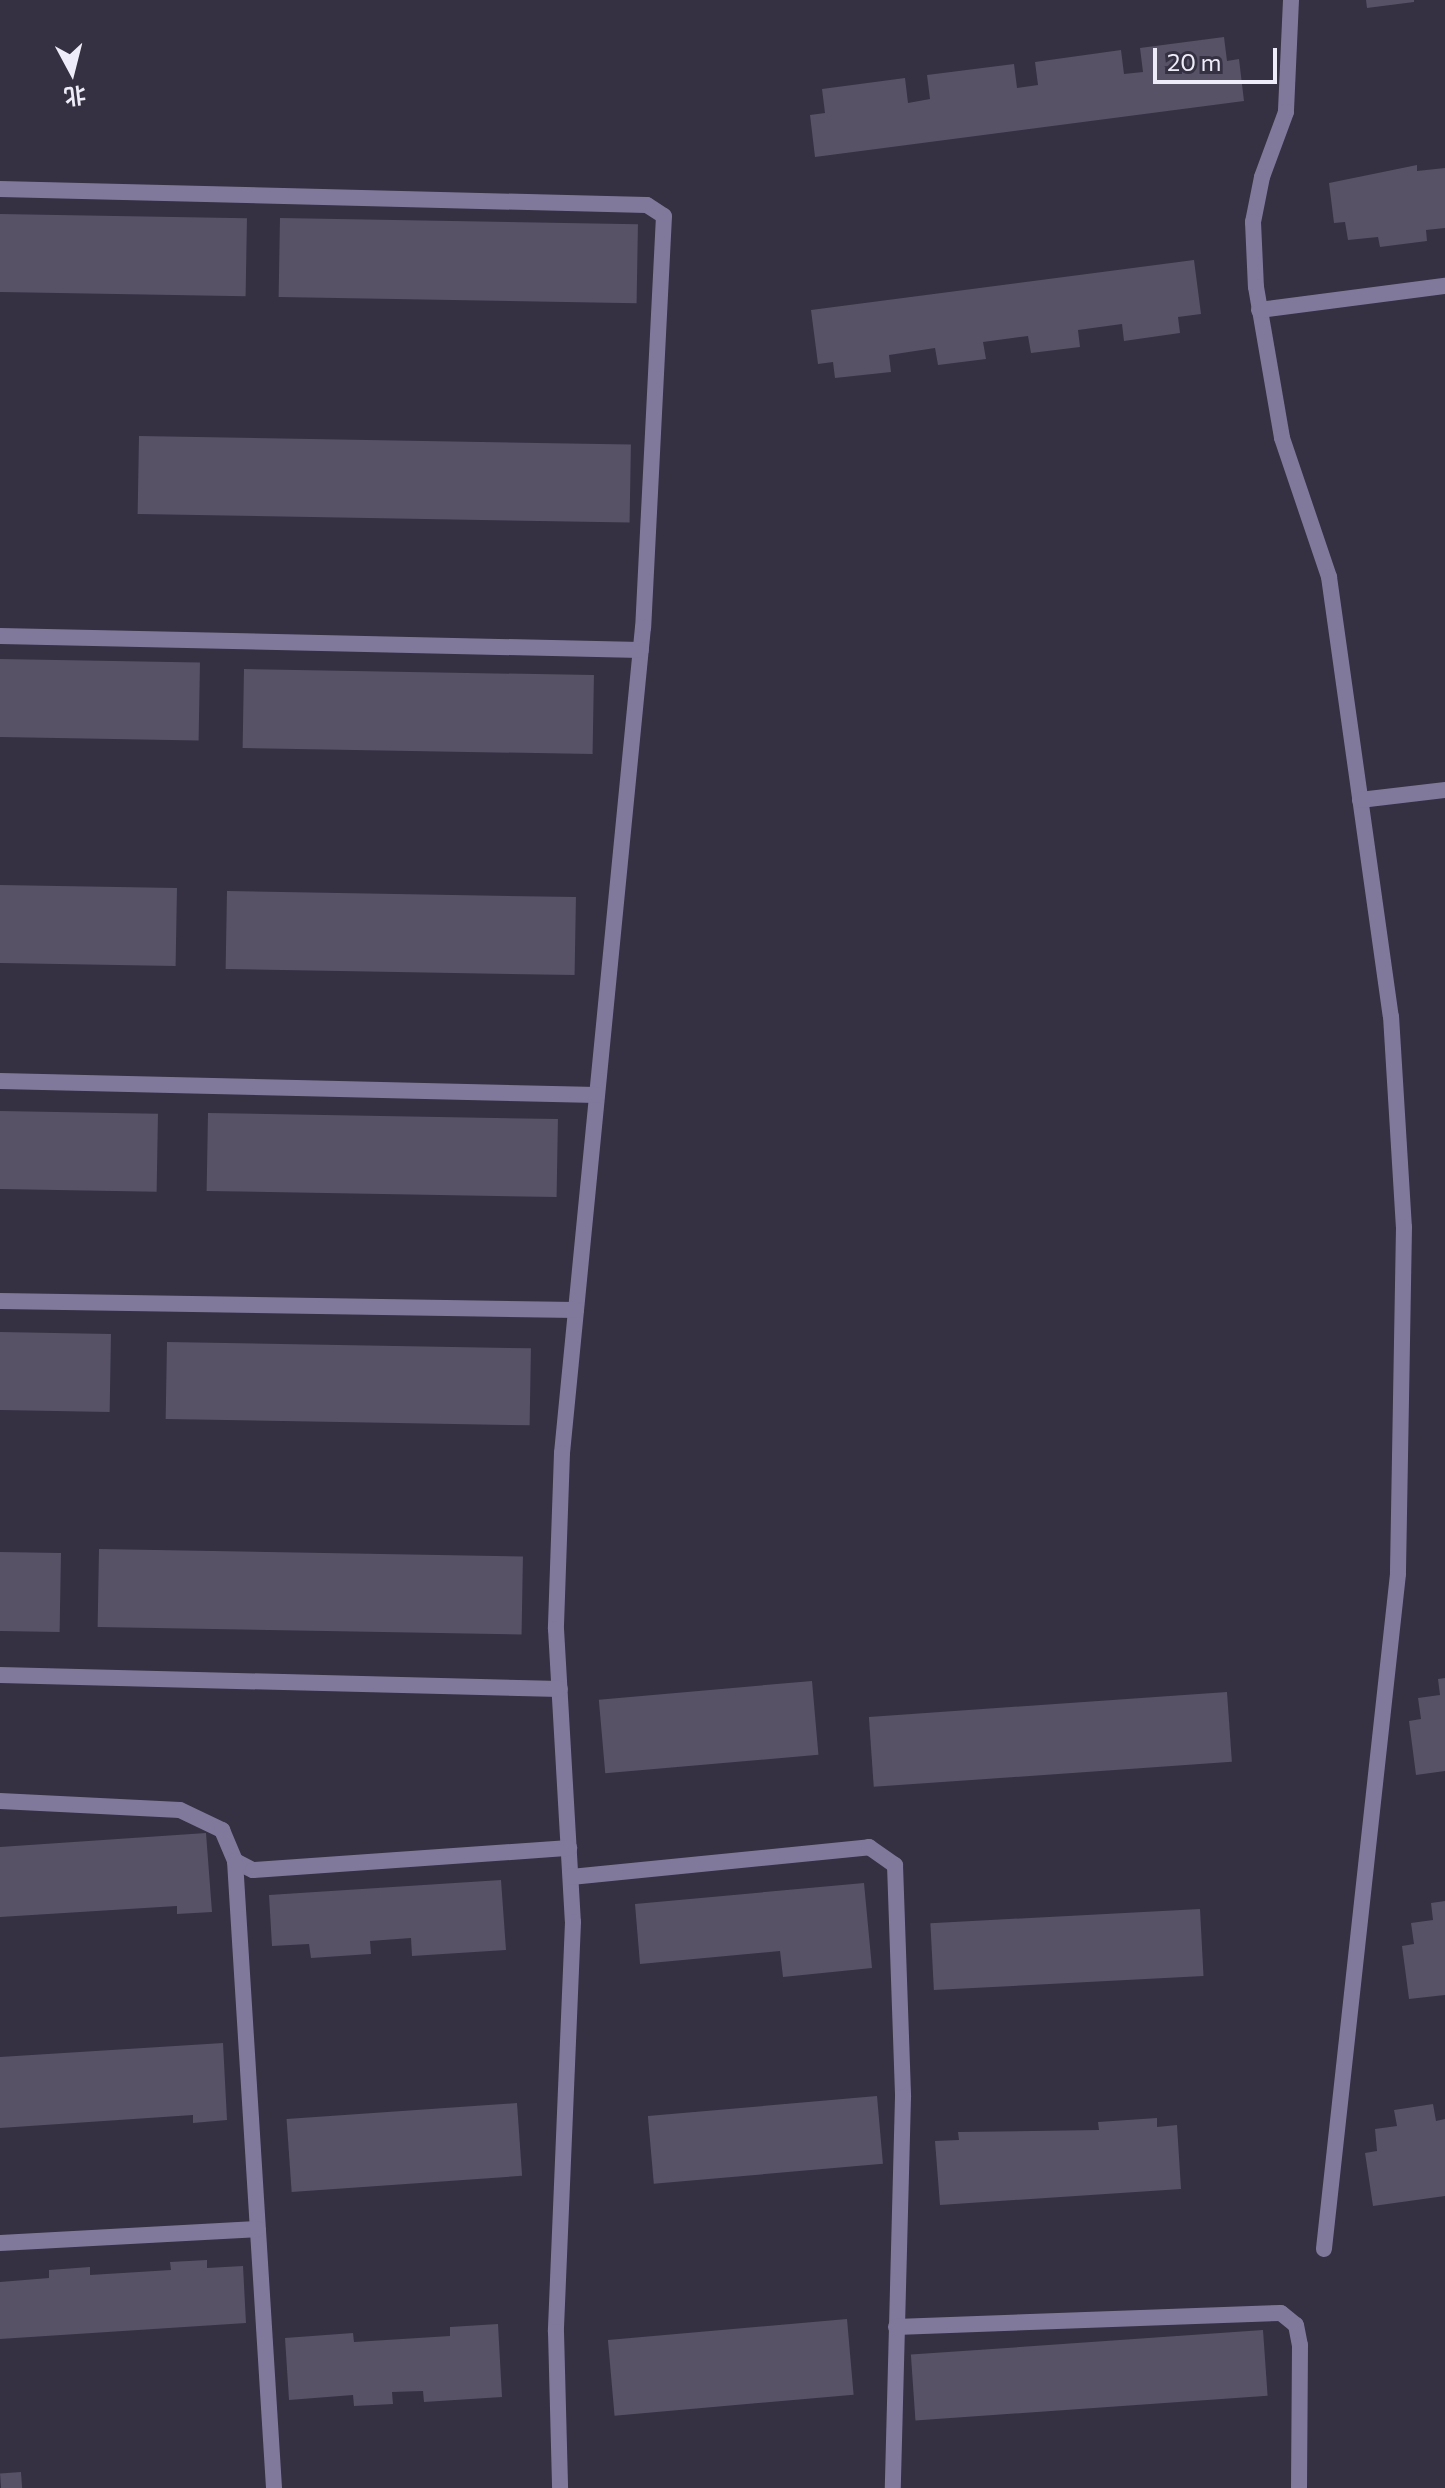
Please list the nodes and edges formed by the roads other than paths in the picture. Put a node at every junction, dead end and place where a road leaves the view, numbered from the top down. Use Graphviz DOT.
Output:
graph roads {
  1 [pos="1291,0"];
  2 [pos="0,189"];
  3 [pos="1445,286"];
  4 [pos="1259,310"];
  5 [pos="0,636"];
  6 [pos="641,650"];
  7 [pos="1445,790"];
  8 [pos="1360,800"];
  9 [pos="0,1081"];
  10 [pos="597,1095"];
  11 [pos="0,1301"];
  12 [pos="576,1310"];
  13 [pos="0,1675"];
  14 [pos="560,1689"];
  15 [pos="0,1801"];
  16 [pos="569,1848"];
  17 [pos="235,1861"];
  18 [pos="571,1877"];
  19 [pos="258,2229"];
  20 [pos="0,2243"];
  21 [pos="1324,2249"];
  22 [pos="896,2327"];
  23 [pos="274,2488"];
  24 [pos="560,2488"];
  25 [pos="893,2488"];
  26 [pos="1299,2488"];
  1 -- 4 [label="lane"];
  2 -- 6 [label="lane"];
  3 -- 4 [label="lane"];
  4 -- 8 [label="lane"];
  5 -- 6 [label="lane"];
  6 -- 10 [label="lane"];
  7 -- 8 [label="lane"];
  8 -- 21 [label="lane"];
  9 -- 10 [label="lane"];
  10 -- 12 [label="lane"];
  11 -- 12 [label="lane"];
  12 -- 14 [label="lane"];
  13 -- 14 [label="lane"];
  14 -- 16 [label="lane"];
  15 -- 17 [label="lane"];
  16 -- 17 [label="lane"];
  16 -- 18 [label="lane"];
  17 -- 19 [label="lane"];
  18 -- 22 [label="lane"];
  18 -- 24 [label="lane"];
  19 -- 20 [label="lane"];
  19 -- 23 [label="lane"];
  22 -- 25 [label="lane"];
  22 -- 26 [label="lane"];
}
